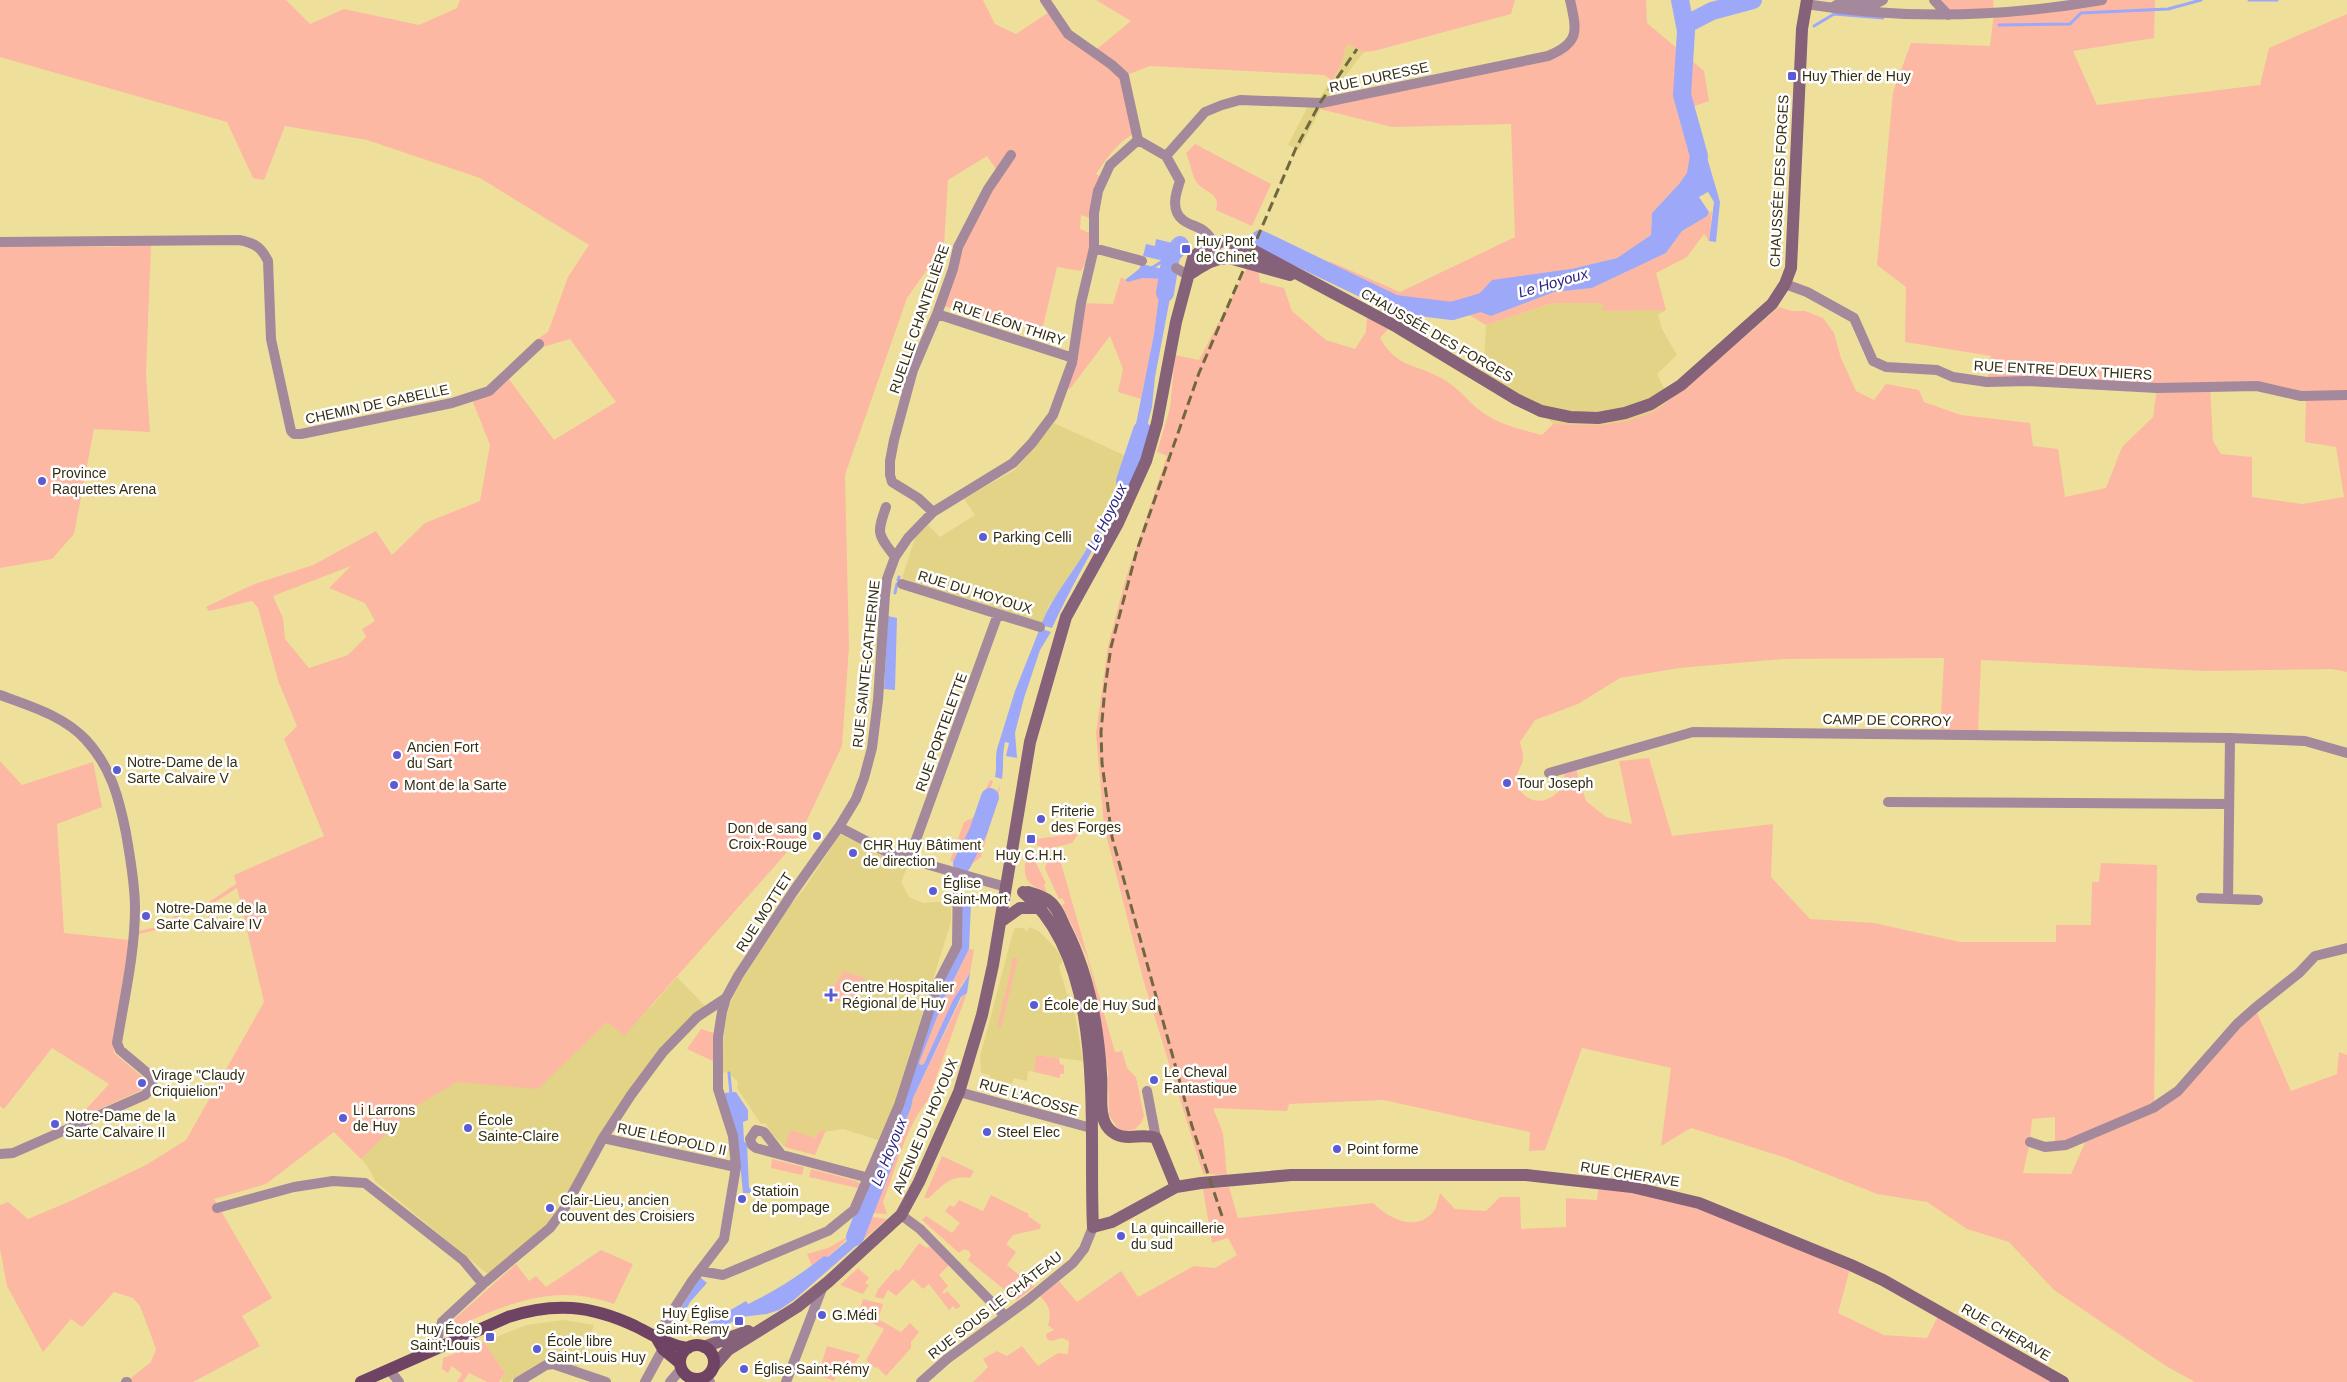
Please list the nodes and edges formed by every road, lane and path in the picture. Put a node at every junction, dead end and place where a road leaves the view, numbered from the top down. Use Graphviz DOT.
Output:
graph roads {
  1 [pos="1045,0"];
  2 [pos="1570,0"];
  3 [pos="1882,0"];
  4 [pos="1934,0"];
  5 [pos="2102,0"];
  6 [pos="1806,2"];
  7 [pos="1833,9"];
  8 [pos="1948,15"];
  9 [pos="1138,140"];
  10 [pos="1011,155"];
  11 [pos="1166,156"];
  12 [pos="0,242"];
  13 [pos="1214,244"];
  14 [pos="1094,248"];
  15 [pos="1219,258"];
  16 [pos="1142,260"];
  17 [pos="1176,268"];
  18 [pos="1189,275"];
  19 [pos="1310,280"];
  20 [pos="1785,284"];
  21 [pos="937,314"];
  22 [pos="539,344"];
  23 [pos="1073,358"];
  24 [pos="2347,395"];
  25 [pos="886,507"];
  26 [pos="933,512"];
  27 [pos="895,557"];
  28 [pos="902,584"];
  29 [pos="998,614"];
  30 [pos="1040,627"];
  31 [pos="0,695"];
  32 [pos="2230,738"];
  33 [pos="2347,753"];
  34 [pos="1550,773"];
  35 [pos="1888,802"];
  36 [pos="2228,804"];
  37 [pos="839,828"];
  38 [pos="826,843"];
  39 [pos="909,859"];
  40 [pos="958,874"];
  41 [pos="1006,887"];
  42 [pos="1023,892"];
  43 [pos="2201,898"];
  44 [pos="2228,899"];
  45 [pos="2258,900"];
  46 [pos="1041,908"];
  47 [pos="1000,922"];
  48 [pos="2347,948"];
  49 [pos="726,998"];
  50 [pos="1147,1091"];
  51 [pos="958,1092"];
  52 [pos="1091,1128"];
  53 [pos="603,1138"];
  54 [pos="1156,1138"];
  55 [pos="2030,1142"];
  56 [pos="0,1154"];
  57 [pos="781,1154"];
  58 [pos="736,1166"];
  59 [pos="869,1178"];
  60 [pos="1176,1187"];
  61 [pos="217,1208"];
  62 [pos="901,1215"];
  63 [pos="1093,1227"];
  64 [pos="700,1271"];
  65 [pos="483,1284"];
  66 [pos="823,1286"];
  67 [pos="1005,1316"];
  68 [pos="776,1320"];
  69 [pos="656,1337"];
  70 [pos="704,1347"];
  71 [pos="435,1348"];
  72 [pos="688,1348"];
  73 [pos="663,1349"];
  74 [pos="681,1366"];
  75 [pos="714,1366"];
  76 [pos="390,1369"];
  77 [pos="700,1380"];
  78 [pos="361,1382"];
  79 [pos="399,1382"];
  80 [pos="518,1382"];
  81 [pos="606,1382"];
  82 [pos="645,1382"];
  83 [pos="670,1382"];
  84 [pos="786,1382"];
  85 [pos="921,1382"];
  86 [pos="2063,1382"];
  1 -- 9 [label="street"];
  2 -- 11 [label="street, RUE DURESSE"];
  3 -- 7 [label="street"];
  4 -- 8 [label="street"];
  5 -- 8 [label="street"];
  6 -- 7 [label="street"];
  6 -- 20 [label="main road, CHAUSSÉE DES FORGES"];
  7 -- 8 [label="street"];
  9 -- 11 [label="street"];
  9 -- 14 [label="street, RUE SAINTE-CATHERINE"];
  10 -- 21 [label="street, RUELLE CHANTELIÈRE"];
  11 -- 13 [label="street"];
  12 -- 22 [label="street, CHEMIN DE GABELLE"];
  13 -- 15 [label="street"];
  13 -- 18 [label="main road"];
  13 -- 19 [label="main road, CHAUSSÉE DES FORGES"];
  14 -- 16 [label="street"];
  14 -- 23 [label="street, RUE SAINTE-CATHERINE"];
  15 -- 18 [label="main road"];
  15 -- 19 [label="main road, CHAUSSÉE DES FORGES"];
  17 -- 18 [label="street"];
  18 -- 41 [label="main road"];
  19 -- 20 [label="main road, CHAUSSÉE DES FORGES"];
  20 -- 24 [label="street, RUE ENTRE DEUX THIERS"];
  21 -- 23 [label="street, RUE LÉON THIRY"];
  21 -- 26 [label="street, RUELLE CHANTELIÈRE"];
  23 -- 26 [label="street, RUE SAINTE-CATHERINE"];
  25 -- 27 [label="street"];
  26 -- 27 [label="street, RUE SAINTE-CATHERINE"];
  27 -- 37 [label="street, RUE SAINTE-CATHERINE"];
  28 -- 29 [label="street, RUE DU HOYOUX"];
  29 -- 30 [label="street, RUE DU HOYOUX"];
  29 -- 39 [label="street, RUE PORTELETTE"];
  31 -- 56 [label="street"];
  32 -- 33 [label="street, CAMP DE CORROY"];
  32 -- 34 [label="street, CAMP DE CORROY"];
  32 -- 36 [label="street"];
  35 -- 36 [label="street"];
  36 -- 44 [label="street"];
  37 -- 38 [label="street, RUE SAINTE-CATHERINE"];
  37 -- 39 [label="street"];
  38 -- 49 [label="street, RUE MOTTET"];
  39 -- 40 [label="street"];
  40 -- 41 [label="street"];
  40 -- 59 [label="street"];
  41 -- 42 [label="main road"];
  41 -- 47 [label="main road, AVENUE DU HOYOUX"];
  42 -- 46 [label="main road"];
  42 -- 54 [label="main road"];
  43 -- 44 [label="street"];
  44 -- 45 [label="street"];
  46 -- 47 [label="main road"];
  46 -- 52 [label="main road"];
  47 -- 51 [label="main road, AVENUE DU HOYOUX"];
  48 -- 55 [label="street"];
  49 -- 53 [label="street"];
  49 -- 58 [label="street"];
  50 -- 54 [label="street"];
  51 -- 52 [label="street, RUE L'ACOSSE"];
  51 -- 62 [label="main road, AVENUE DU HOYOUX"];
  52 -- 63 [label="main road"];
  53 -- 58 [label="street, RUE LÉOPOLD II"];
  53 -- 65 [label="street"];
  54 -- 60 [label="main road"];
  57 -- 59 [label="street"];
  58 -- 64 [label="street"];
  59 -- 64 [label="street"];
  60 -- 63 [label="main road"];
  60 -- 86 [label="main road, RUE CHERAVE"];
  61 -- 65 [label="street"];
  62 -- 66 [label="main road, AVENUE DU HOYOUX"];
  62 -- 67 [label="street"];
  63 -- 67 [label="street, RUE SOUS LE CHÂTEAU"];
  64 -- 69 [label="street"];
  65 -- 71 [label="street"];
  66 -- 68 [label="main road, AVENUE DU HOYOUX"];
  66 -- 84 [label="street"];
  67 -- 85 [label="street, RUE SOUS LE CHÂTEAU"];
  68 -- 70 [label="main road, AVENUE DU HOYOUX"];
  68 -- 75 [label="main road, AVENUE DU HOYOUX"];
  69 -- 71 [label="main road"];
  69 -- 72 [label="main road"];
  69 -- 73 [label="main road"];
  70 -- 72 [label="main road"];
  70 -- 75 [label="main road"];
  71 -- 76 [label="main road"];
  72 -- 74 [label="main road"];
  73 -- 74 [label="main road"];
  73 -- 82 [label="street"];
  74 -- 77 [label="main road"];
  74 -- 83 [label="street"];
  75 -- 77 [label="main road"];
  76 -- 78 [label="main road"];
  76 -- 79 [label="street"];
  80 -- 81 [label="street"];
}
